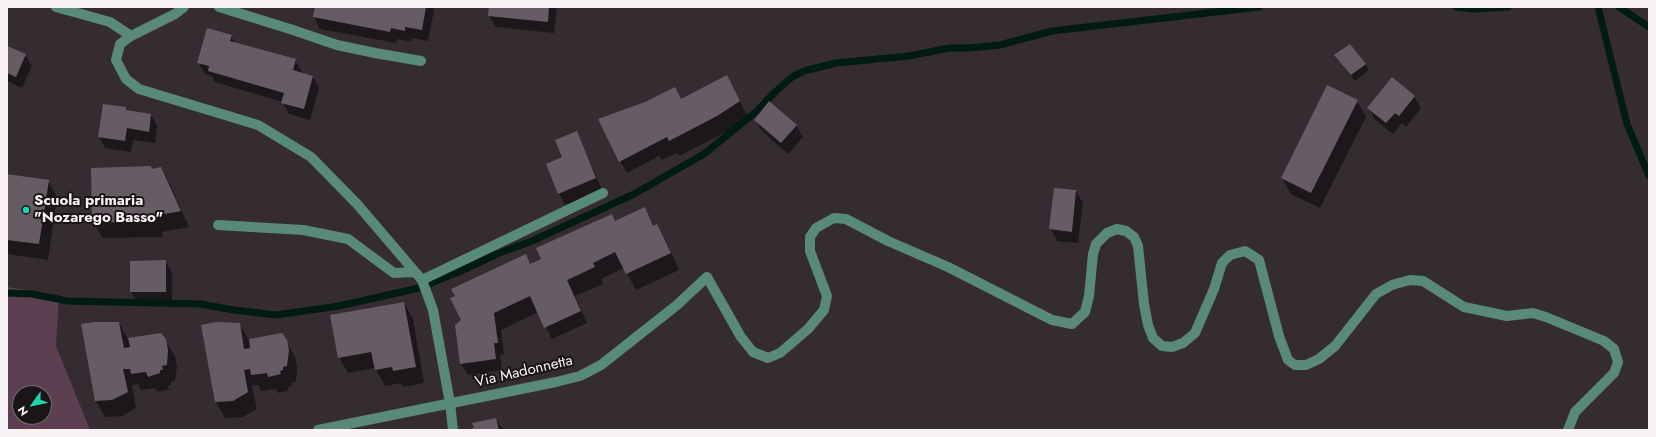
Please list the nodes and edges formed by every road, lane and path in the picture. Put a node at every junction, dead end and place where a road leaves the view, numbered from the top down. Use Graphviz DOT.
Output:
graph roads {
  1 [pos="56,7"];
  2 [pos="184,7"];
  3 [pos="219,7"];
  4 [pos="131,36"];
  5 [pos="421,61"];
  6 [pos="603,193"];
  7 [pos="218,225"];
  8 [pos="415,272"];
  9 [pos="422,280"];
  10 [pos="450,403"];
  11 [pos="318,430"];
  12 [pos="453,430"];
  13 [pos="1568,430"];
  1 -- 4 [label="street"];
  2 -- 4 [label="street"];
  3 -- 5 [label="street"];
  4 -- 8 [label="street"];
  6 -- 9 [label="street"];
  7 -- 8 [label="street"];
  8 -- 9 [label="street"];
  9 -- 10 [label="street"];
  10 -- 11 [label="street, Via Madonnetta"];
  10 -- 12 [label="street"];
  10 -- 13 [label="street, Via Madonnetta"];
}
